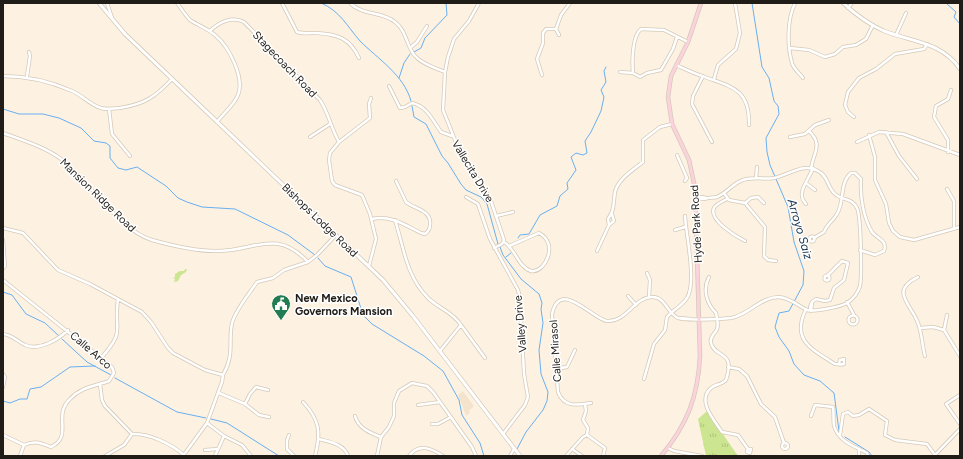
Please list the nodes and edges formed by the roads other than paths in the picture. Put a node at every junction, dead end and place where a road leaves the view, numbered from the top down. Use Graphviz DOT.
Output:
graph roads {
  1 [pos="99,3"];
  2 [pos="107,3"];
  3 [pos="176,3"];
  4 [pos="282,3"];
  5 [pos="350,3"];
  6 [pos="479,3"];
  7 [pos="570,3"];
  8 [pos="701,3"];
  9 [pos="734,3"];
  10 [pos="795,3"];
  11 [pos="843,3"];
  12 [pos="852,3"];
  13 [pos="848,8"];
  14 [pos="906,13"];
  15 [pos="114,22"];
  16 [pos="873,25"];
  17 [pos="427,26"];
  18 [pos="556,30"];
  19 [pos="210,32"];
  20 [pos="559,35"];
  21 [pos="896,35"];
  22 [pos="677,37"];
  23 [pos="688,42"];
  24 [pos="927,43"];
  25 [pos="410,48"];
  26 [pos="790,48"];
  27 [pos="29,52"];
  28 [pos="359,58"];
  29 [pos="676,65"];
  30 [pos="960,69"];
  31 [pos="445,72"];
  32 [pos="620,72"];
  33 [pos="633,73"];
  34 [pos="542,75"];
  35 [pos="3,76"];
  36 [pos="27,76"];
  37 [pos="703,76"];
  38 [pos="803,78"];
  39 [pos="172,79"];
  40 [pos="714,80"];
  41 [pos="389,86"];
  42 [pos="951,90"];
  43 [pos="371,98"];
  44 [pos="109,109"];
  45 [pos="854,117"];
  46 [pos="829,120"];
  47 [pos="217,122"];
  48 [pos="330,124"];
  49 [pos="672,124"];
  50 [pos="749,124"];
  51 [pos="809,132"];
  52 [pos="886,132"];
  53 [pos="3,133"];
  54 [pos="869,135"];
  55 [pos="452,136"];
  56 [pos="310,137"];
  57 [pos="790,138"];
  58 [pos="339,142"];
  59 [pos="712,142"];
  60 [pos="857,142"];
  61 [pos="948,152"];
  62 [pos="677,155"];
  63 [pos="960,155"];
  64 [pos="130,156"];
  65 [pos="757,167"];
  66 [pos="812,168"];
  67 [pos="693,177"];
  68 [pos="687,178"];
  69 [pos="756,178"];
  70 [pos="917,179"];
  71 [pos="396,181"];
  72 [pos="685,181"];
  73 [pos="806,183"];
  74 [pos="947,189"];
  75 [pos="815,190"];
  76 [pos="724,193"];
  77 [pos="466,197"];
  78 [pos="696,198"];
  79 [pos="842,198"];
  80 [pos="727,199"];
  81 [pos="745,203"];
  82 [pos="764,203"];
  83 [pos="806,204"];
  84 [pos="513,212"];
  85 [pos="612,214"];
  86 [pos="496,216"];
  87 [pos="685,216"];
  88 [pos="372,220"];
  89 [pos="395,220"];
  90 [pos="609,225"];
  91 [pos="685,227"];
  92 [pos="960,227"];
  93 [pos="3,228"];
  94 [pos="954,229"];
  95 [pos="675,230"];
  96 [pos="336,235"];
  97 [pos="814,238"];
  98 [pos="3,240"];
  99 [pos="745,241"];
  100 [pos="502,243"];
  101 [pos="509,246"];
  102 [pos="494,248"];
  103 [pos="860,250"];
  104 [pos="597,251"];
  105 [pos="776,261"];
  106 [pos="308,262"];
  107 [pos="369,266"];
  108 [pos="3,268"];
  109 [pos="647,273"];
  110 [pos="827,276"];
  111 [pos="709,277"];
  112 [pos="918,277"];
  113 [pos="3,280"];
  114 [pos="628,296"];
  115 [pos="648,297"];
  116 [pos="118,299"];
  117 [pos="847,302"];
  118 [pos="636,305"];
  119 [pos="806,309"];
  120 [pos="811,310"];
  121 [pos="671,313"];
  122 [pos="854,315"];
  123 [pos="947,315"];
  124 [pos="717,318"];
  125 [pos="699,319"];
  126 [pos="461,325"];
  127 [pos="920,328"];
  128 [pos="68,330"];
  129 [pos="944,330"];
  130 [pos="3,334"];
  131 [pos="575,350"];
  132 [pos="440,351"];
  133 [pos="925,356"];
  134 [pos="960,356"];
  135 [pos="101,358"];
  136 [pos="485,358"];
  137 [pos="839,364"];
  138 [pos="728,367"];
  139 [pos="555,369"];
  140 [pos="3,374"];
  141 [pos="223,375"];
  142 [pos="644,379"];
  143 [pos="100,384"];
  144 [pos="3,387"];
  145 [pos="268,390"];
  146 [pos="218,393"];
  147 [pos="960,395"];
  148 [pos="303,402"];
  149 [pos="440,402"];
  150 [pos="591,403"];
  151 [pos="245,404"];
  152 [pos="418,404"];
  153 [pos="585,404"];
  154 [pos="355,416"];
  155 [pos="812,416"];
  156 [pos="269,417"];
  157 [pos="451,417"];
  158 [pos="206,422"];
  159 [pos="432,424"];
  160 [pos="960,424"];
  161 [pos="960,429"];
  162 [pos="132,434"];
  163 [pos="503,434"];
  164 [pos="3,435"];
  165 [pos="289,435"];
  166 [pos="587,435"];
  167 [pos="840,435"];
  168 [pos="224,436"];
  169 [pos="381,437"];
  170 [pos="319,439"];
  171 [pos="784,443"];
  172 [pos="24,445"];
  173 [pos="668,448"];
  174 [pos="748,448"];
  175 [pos="859,448"];
  176 [pos="218,449"];
  177 [pos="514,449"];
  178 [pos="572,449"];
  179 [pos="205,450"];
  180 [pos="934,455"];
  181 [pos="20,456"];
  182 [pos="105,456"];
  183 [pos="183,456"];
  184 [pos="215,456"];
  185 [pos="251,456"];
  186 [pos="294,456"];
  187 [pos="315,456"];
  188 [pos="348,456"];
  189 [pos="377,456"];
  190 [pos="409,456"];
  191 [pos="443,456"];
  192 [pos="476,456"];
  193 [pos="510,456"];
  194 [pos="520,456"];
  195 [pos="566,456"];
  196 [pos="582,456"];
  197 [pos="603,456"];
  198 [pos="661,456"];
  199 [pos="702,456"];
  200 [pos="859,456"];
  201 [pos="868,456"];
  1 -- 15 [label="street, Bishops Lodge Road"];
  2 -- 15 [label="street"];
  3 -- 19 [label="street"];
  4 -- 28 [label="street"];
  5 -- 25 [label="street"];
  6 -- 31 [label="street, Vallecita Drive"];
  7 -- 18 [label="street"];
  8 -- 23 [label="main road, Hyde Park Road"];
  9 -- 40 [label="street"];
  10 -- 26 [label="street"];
  11 -- 13 [label="street"];
  12 -- 13 [label="street"];
  13 -- 16 [label="street"];
  14 -- 21 [label="street"];
  15 -- 39 [label="street, Bishops Lodge Road"];
  16 -- 21 [label="street"];
  16 -- 26 [label="street"];
  17 -- 25 [label="street"];
  18 -- 20 [label="street"];
  18 -- 34 [label="street"];
  19 -- 47 [label="street"];
  19 -- 48 [label="street, Stagecoach Road"];
  21 -- 24 [label="street"];
  22 -- 23 [label="street"];
  22 -- 33 [label="street"];
  22 -- 33 [label="street"];
  23 -- 29 [label="main road, Hyde Park Road"];
  24 -- 30 [label="street"];
  24 -- 45 [label="street"];
  25 -- 31 [label="street"];
  26 -- 38 [label="street"];
  27 -- 36 [label="street"];
  29 -- 37 [label="street"];
  29 -- 49 [label="main road, Hyde Park Road"];
  31 -- 55 [label="street, Vallecita Drive"];
  32 -- 33 [label="street"];
  35 -- 36 [label="street"];
  36 -- 44 [label="street"];
  37 -- 40 [label="street"];
  37 -- 59 [label="street"];
  39 -- 44 [label="street"];
  39 -- 47 [label="street, Bishops Lodge Road"];
  40 -- 50 [label="street"];
  41 -- 55 [label="street"];
  42 -- 61 [label="street"];
  43 -- 58 [label="street"];
  44 -- 64 [label="street"];
  46 -- 51 [label="street"];
  47 -- 96 [label="street, Bishops Lodge Road"];
  48 -- 56 [label="street"];
  48 -- 58 [label="street, Stagecoach Road"];
  49 -- 67 [label="main road, Hyde Park Road"];
  49 -- 85 [label="street"];
  51 -- 57 [label="street"];
  51 -- 66 [label="street"];
  52 -- 54 [label="street"];
  52 -- 61 [label="street"];
  52 -- 70 [label="street"];
  53 -- 106 [label="street, Mansion Ridge Road"];
  54 -- 60 [label="street"];
  54 -- 94 [label="street"];
  55 -- 86 [label="street, Vallecita Drive"];
  58 -- 88 [label="street"];
  61 -- 63 [label="street"];
  62 -- 68 [label="street"];
  65 -- 69 [label="street"];
  66 -- 69 [label="street"];
  66 -- 73 [label="street"];
  66 -- 79 [label="street"];
  67 -- 68 [label="street"];
  67 -- 78 [label="main road, Hyde Park Road"];
  68 -- 72 [label="street"];
  69 -- 76 [label="street"];
  71 -- 89 [label="street"];
  73 -- 75 [label="street"];
  73 -- 83 [label="street"];
  74 -- 94 [label="street"];
  76 -- 78 [label="street"];
  76 -- 80 [label="street"];
  77 -- 102 [label="street, Valley Drive"];
  78 -- 125 [label="main road, Hyde Park Road"];
  79 -- 97 [label="street"];
  79 -- 103 [label="street"];
  79 -- 103 [label="street"];
  80 -- 81 [label="street"];
  80 -- 99 [label="street"];
  81 -- 82 [label="street"];
  81 -- 105 [label="street"];
  84 -- 86 [label="street"];
  85 -- 90 [label="street"];
  85 -- 90 [label="street"];
  86 -- 100 [label="street, Vallecita Drive"];
  87 -- 91 [label="street"];
  88 -- 89 [label="street"];
  88 -- 107 [label="street"];
  89 -- 126 [label="street"];
  90 -- 104 [label="street"];
  91 -- 95 [label="street"];
  91 -- 121 [label="street"];
  92 -- 94 [label="street"];
  93 -- 116 [label="street"];
  96 -- 106 [label="street"];
  96 -- 107 [label="street, Bishops Lodge Road"];
  98 -- 108 [label="street"];
  100 -- 101 [label="street"];
  100 -- 102 [label="street"];
  101 -- 101 [label="street"];
  102 -- 163 [label="street, Valley Drive"];
  103 -- 117 [label="street"];
  106 -- 141 [label="street"];
  107 -- 132 [label="street, Bishops Lodge Road"];
  109 -- 115 [label="street"];
  110 -- 120 [label="street"];
  111 -- 124 [label="street"];
  112 -- 127 [label="street"];
  113 -- 128 [label="street, Calle Arco"];
  114 -- 118 [label="street"];
  115 -- 118 [label="street, Calle Mirasol"];
  115 -- 121 [label="street"];
  116 -- 135 [label="street"];
  116 -- 141 [label="street"];
  117 -- 120 [label="street"];
  117 -- 122 [label="street"];
  118 -- 139 [label="street, Calle Mirasol"];
  119 -- 120 [label="street"];
  119 -- 124 [label="street"];
  119 -- 137 [label="street"];
  121 -- 125 [label="street"];
  121 -- 142 [label="street"];
  123 -- 129 [label="street"];
  124 -- 125 [label="street"];
  124 -- 138 [label="street"];
  125 -- 173 [label="main road, Hyde Park Road"];
  126 -- 132 [label="street"];
  126 -- 136 [label="street"];
  127 -- 129 [label="street"];
  127 -- 133 [label="street"];
  128 -- 130 [label="street"];
  128 -- 135 [label="street, Calle Arco"];
  129 -- 134 [label="street"];
  131 -- 139 [label="street"];
  132 -- 163 [label="street, Bishops Lodge Road"];
  135 -- 143 [label="street, Calle Arco"];
  138 -- 171 [label="street"];
  138 -- 174 [label="street"];
  139 -- 153 [label="street, Calle Mirasol"];
  140 -- 144 [label="street"];
  141 -- 146 [label="street"];
  143 -- 162 [label="street"];
  143 -- 172 [label="street, Calle Arco"];
  145 -- 151 [label="street"];
  146 -- 151 [label="street"];
  146 -- 158 [label="street"];
  147 -- 160 [label="street"];
  148 -- 170 [label="street"];
  149 -- 152 [label="street"];
  149 -- 157 [label="street"];
  149 -- 169 [label="street"];
  150 -- 153 [label="street, Calle Mirasol"];
  151 -- 156 [label="street"];
  153 -- 166 [label="street"];
  154 -- 169 [label="street"];
  155 -- 167 [label="street"];
  157 -- 159 [label="street"];
  157 -- 192 [label="street"];
  158 -- 168 [label="street"];
  158 -- 183 [label="street"];
  161 -- 180 [label="street"];
  162 -- 182 [label="street"];
  162 -- 183 [label="street"];
  163 -- 177 [label="street, Bishops Lodge Road"];
  164 -- 172 [label="street"];
  165 -- 186 [label="street"];
  166 -- 178 [label="street"];
  166 -- 197 [label="street"];
  167 -- 175 [label="street"];
  167 -- 180 [label="street"];
  168 -- 176 [label="street"];
  168 -- 185 [label="street"];
  169 -- 189 [label="street"];
  170 -- 187 [label="street"];
  170 -- 188 [label="street"];
  172 -- 181 [label="street"];
  173 -- 198 [label="main road, Hyde Park Road"];
  173 -- 199 [label="street"];
  175 -- 200 [label="street"];
  175 -- 201 [label="street"];
  176 -- 179 [label="street"];
  176 -- 184 [label="street"];
  177 -- 193 [label="street"];
  177 -- 194 [label="street, Bishops Lodge Road"];
  178 -- 195 [label="street"];
  178 -- 196 [label="street"];
  190 -- 191 [label="street"];
}
